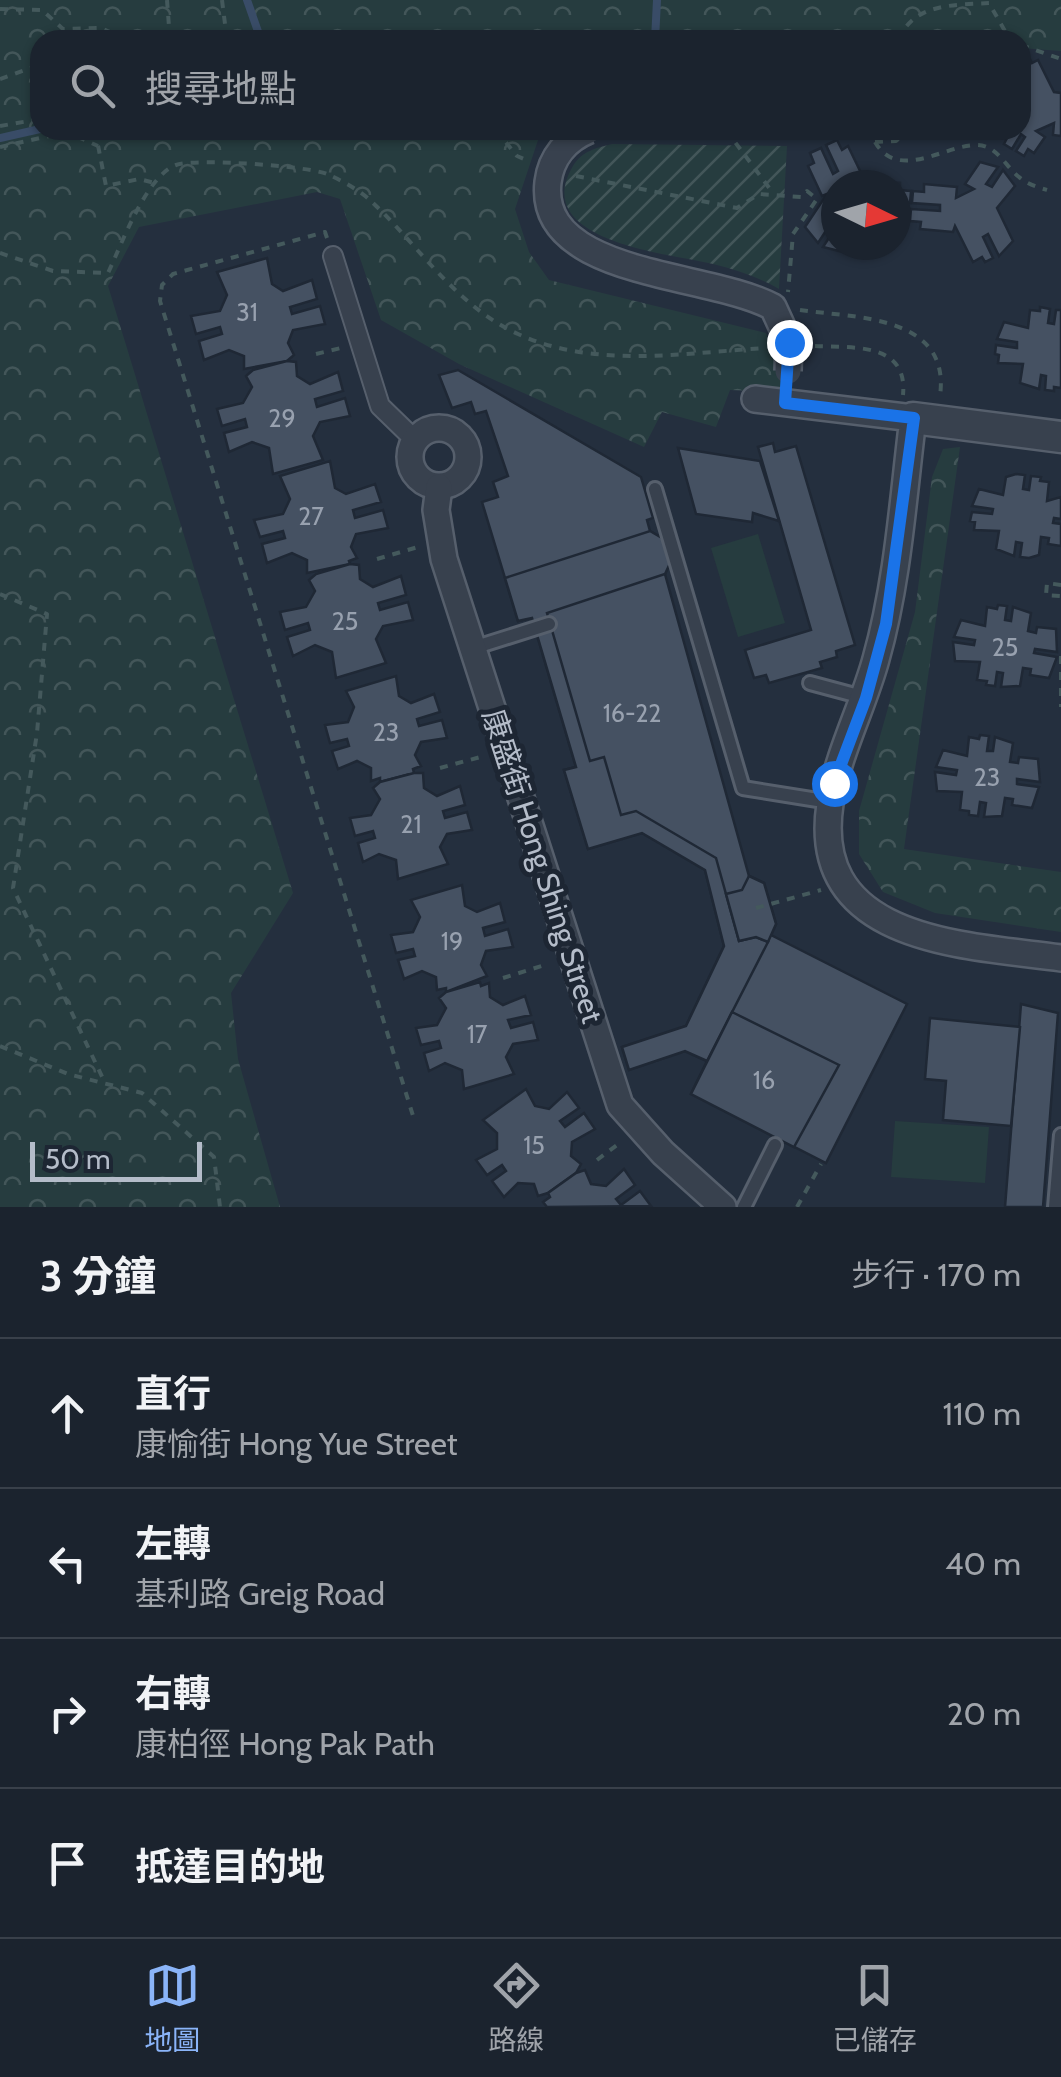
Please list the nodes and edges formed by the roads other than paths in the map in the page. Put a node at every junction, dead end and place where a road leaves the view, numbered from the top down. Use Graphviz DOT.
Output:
graph roads {
  1 [pos="574,140"];
  2 [pos="333,256"];
  3 [pos="754,399"];
  4 [pos="785,403"];
  5 [pos="918,409"];
  6 [pos="1061,437"];
  7 [pos="415,440"];
  8 [pos="439,487"];
  9 [pos="655,489"];
  10 [pos="549,624"];
  11 [pos="472,648"];
  12 [pos="810,683"];
  13 [pos="866,698"];
  14 [pos="830,802"];
  15 [pos="1061,958"];
  16 [pos="1061,1135"];
  17 [pos="775,1146"];
  18 [pos="723,1207"];
  19 [pos="744,1207"];
  20 [pos="1055,1207"];
  1 -- 4 [label="street, bridge"];
  2 -- 7 [label="street"];
  3 -- 4 [label="street"];
  4 -- 5 [label="street"];
  5 -- 6 [label="street"];
  5 -- 13 [label="street"];
  7 -- 8 [label="street"];
  7 -- 8 [label="street"];
  8 -- 11 [label="street, 康盛街 Hong Shing Street"];
  9 -- 14 [label="lane"];
  10 -- 11 [label="lane"];
  11 -- 18 [label="street, 康盛街 Hong Shing Street"];
  12 -- 13 [label="lane"];
  13 -- 14 [label="street"];
  14 -- 15 [label="street"];
  16 -- 20 [label="lane"];
  17 -- 19 [label="lane"];
}
